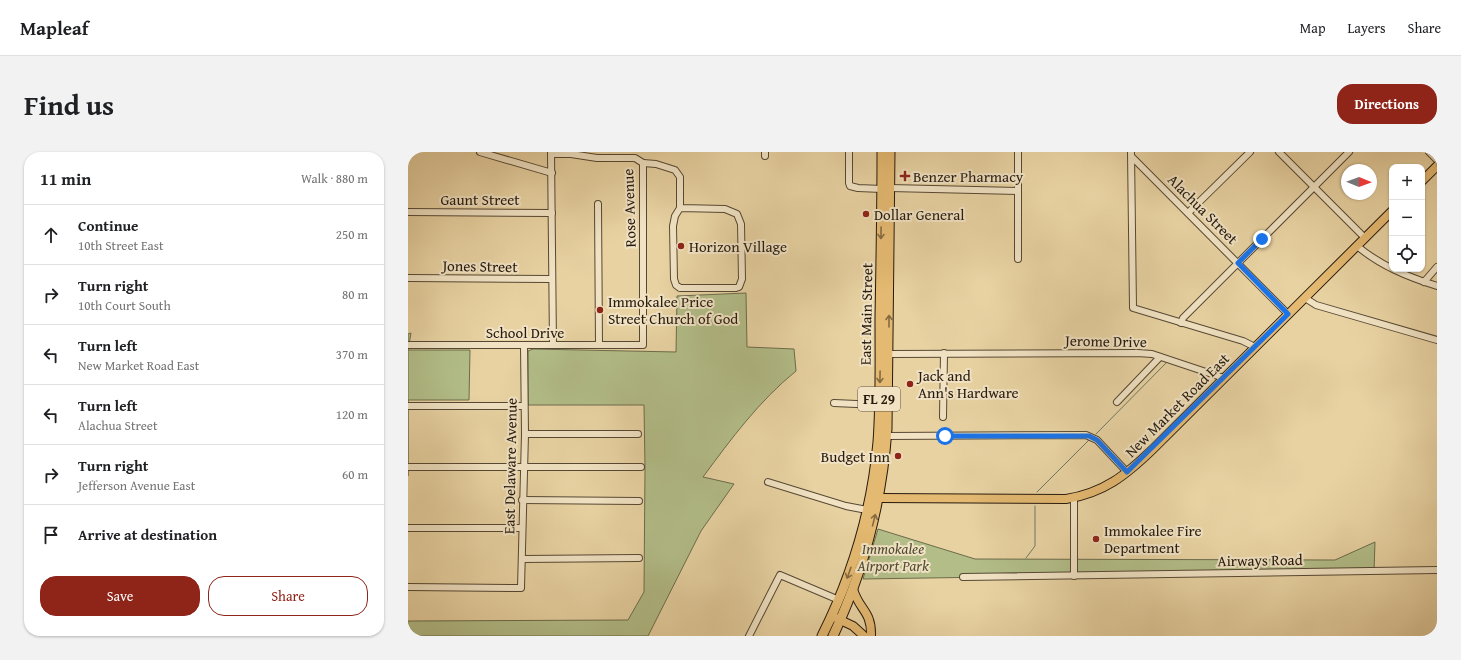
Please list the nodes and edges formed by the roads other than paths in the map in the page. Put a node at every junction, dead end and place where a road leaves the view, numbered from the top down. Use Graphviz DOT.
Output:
graph roads {
  1 [pos="480,152"];
  2 [pos="849,152"];
  3 [pos="882,152"];
  4 [pos="890,152"];
  5 [pos="1018,152"];
  6 [pos="1250,152"];
  7 [pos="1279,152"];
  8 [pos="1349,152"];
  9 [pos="1429,152"];
  10 [pos="552,153"];
  11 [pos="1132,155"];
  12 [pos="1437,160"];
  13 [pos="643,163"];
  14 [pos="1437,166"];
  15 [pos="552,173"];
  16 [pos="1425,178"];
  17 [pos="1314,187"];
  18 [pos="886,188"];
  19 [pos="1018,191"];
  20 [pos="598,204"];
  21 [pos="680,208"];
  22 [pos="408,212"];
  23 [pos="552,213"];
  24 [pos="1188,213"];
  25 [pos="1389,214"];
  26 [pos="1365,238"];
  27 [pos="1357,246"];
  28 [pos="1018,259"];
  29 [pos="1238,263"];
  30 [pos="1437,268"];
  31 [pos="408,278"];
  32 [pos="552,280"];
  33 [pos="1424,282"];
  34 [pos="1437,286"];
  35 [pos="1305,298"];
  36 [pos="1288,314"];
  37 [pos="1181,323"];
  38 [pos="1437,340"];
  39 [pos="408,345"];
  40 [pos="524,345"];
  41 [pos="553,345"];
  42 [pos="599,345"];
  43 [pos="643,345"];
  44 [pos="1255,347"];
  45 [pos="944,353"];
  46 [pos="884,354"];
  47 [pos="1160,357"];
  48 [pos="1224,378"];
  49 [pos="1117,402"];
  50 [pos="834,403"];
  51 [pos="879,405"];
  52 [pos="408,406"];
  53 [pos="524,406"];
  54 [pos="943,417"];
  55 [pos="525,434"];
  56 [pos="638,434"];
  57 [pos="887,436"];
  58 [pos="408,467"];
  59 [pos="523,467"];
  60 [pos="641,468"];
  61 [pos="1127,472"];
  62 [pos="768,482"];
  63 [pos="1074,497"];
  64 [pos="874,498"];
  65 [pos="522,500"];
  66 [pos="639,501"];
  67 [pos="867,510"];
  68 [pos="408,528"];
  69 [pos="522,528"];
  70 [pos="639,558"];
  71 [pos="522,559"];
  72 [pos="1437,570"];
  73 [pos="1074,576"];
  74 [pos="963,577"];
  75 [pos="408,588"];
  76 [pos="853,589"];
  77 [pos="839,600"];
  78 [pos="832,616"];
  79 [pos="841,620"];
  80 [pos="748,636"];
  81 [pos="822,636"];
  82 [pos="833,636"];
  83 [pos="864,636"];
  84 [pos="871,636"];
  1 -- 15 [label="street"];
  2 -- 18 [label="street"];
  3 -- 18 [label="highway, East Main Street / FL 29"];
  4 -- 18 [label="highway, East Main Street / FL 29"];
  5 -- 19 [label="street"];
  6 -- 24 [label="street"];
  7 -- 17 [label="street"];
  8 -- 17 [label="street"];
  9 -- 12 [label="street"];
  10 -- 13 [label="street, Rose Avenue"];
  10 -- 15 [label="street"];
  11 -- 24 [label="street, Alachua Street"];
  11 -- 37 [label="street"];
  13 -- 21 [label="street"];
  13 -- 43 [label="street, Rose Avenue"];
  14 -- 16 [label="main road"];
  15 -- 23 [label="street"];
  17 -- 26 [label="street"];
  17 -- 29 [label="street"];
  18 -- 19 [label="street"];
  18 -- 46 [label="highway, East Main Street / FL 29"];
  19 -- 28 [label="street"];
  20 -- 42 [label="street"];
  21 -- 21 [label="street"];
  22 -- 23 [label="street, Gaunt Street"];
  23 -- 32 [label="street"];
  24 -- 29 [label="street, Alachua Street"];
  25 -- 26 [label="main road, New Market Road East"];
  26 -- 27 [label="main road, New Market Road East"];
  27 -- 33 [label="street"];
  27 -- 35 [label="main road, New Market Road East"];
  29 -- 36 [label="street, Alachua Street"];
  29 -- 37 [label="street"];
  30 -- 33 [label="street"];
  31 -- 32 [label="street, Jones Street"];
  32 -- 41 [label="street"];
  33 -- 34 [label="street"];
  35 -- 36 [label="main road, New Market Road East"];
  35 -- 38 [label="street"];
  36 -- 44 [label="main road, New Market Road East"];
  37 -- 44 [label="street"];
  39 -- 40 [label="street, School Drive"];
  40 -- 41 [label="street, School Drive"];
  40 -- 53 [label="street, East Delaware Avenue"];
  41 -- 42 [label="street, School Drive"];
  42 -- 43 [label="street, School Drive"];
  44 -- 48 [label="main road, New Market Road East"];
  45 -- 46 [label="street, Jerome Drive"];
  45 -- 47 [label="street, Jerome Drive"];
  45 -- 54 [label="street"];
  46 -- 51 [label="highway, East Main Street / FL 29, one-way"];
  46 -- 57 [label="highway, East Main Street / FL 29"];
  47 -- 48 [label="street, Jerome Drive"];
  47 -- 49 [label="street"];
  48 -- 61 [label="main road, New Market Road East"];
  50 -- 51 [label="street"];
  51 -- 64 [label="highway, East Main Street / FL 29"];
  52 -- 53 [label="street"];
  53 -- 55 [label="street, East Delaware Avenue"];
  55 -- 56 [label="street"];
  55 -- 59 [label="street, East Delaware Avenue"];
  57 -- 61 [label="street"];
  57 -- 64 [label="highway, East Main Street / FL 29"];
  58 -- 59 [label="street"];
  59 -- 60 [label="street"];
  59 -- 65 [label="street, East Delaware Avenue"];
  61 -- 63 [label="main road, New Market Road East"];
  62 -- 67 [label="street"];
  63 -- 64 [label="main road, New Market Road East"];
  63 -- 73 [label="street"];
  64 -- 67 [label="highway, East Main Street / FL 29"];
  76 -- 64 [label="highway, East Main Street / FL 29, one-way"];
  65 -- 66 [label="street"];
  65 -- 69 [label="street, East Delaware Avenue"];
  67 -- 77 [label="highway, East Main Street / FL 29, one-way"];
  68 -- 69 [label="street"];
  69 -- 71 [label="street, East Delaware Avenue"];
  70 -- 71 [label="street"];
  71 -- 75 [label="street, East Delaware Avenue"];
  72 -- 73 [label="street, Airways Road"];
  73 -- 74 [label="street, Airways Road"];
  76 -- 79 [label="highway, East Main Street / FL 29"];
  76 -- 84 [label="main road"];
  77 -- 78 [label="highway, East Main Street / FL 29"];
  77 -- 80 [label="street"];
  78 -- 79 [label="main road"];
  78 -- 81 [label="highway, East Main Street / FL 29"];
  79 -- 82 [label="highway, East Main Street / FL 29"];
  79 -- 83 [label="main road"];
}
